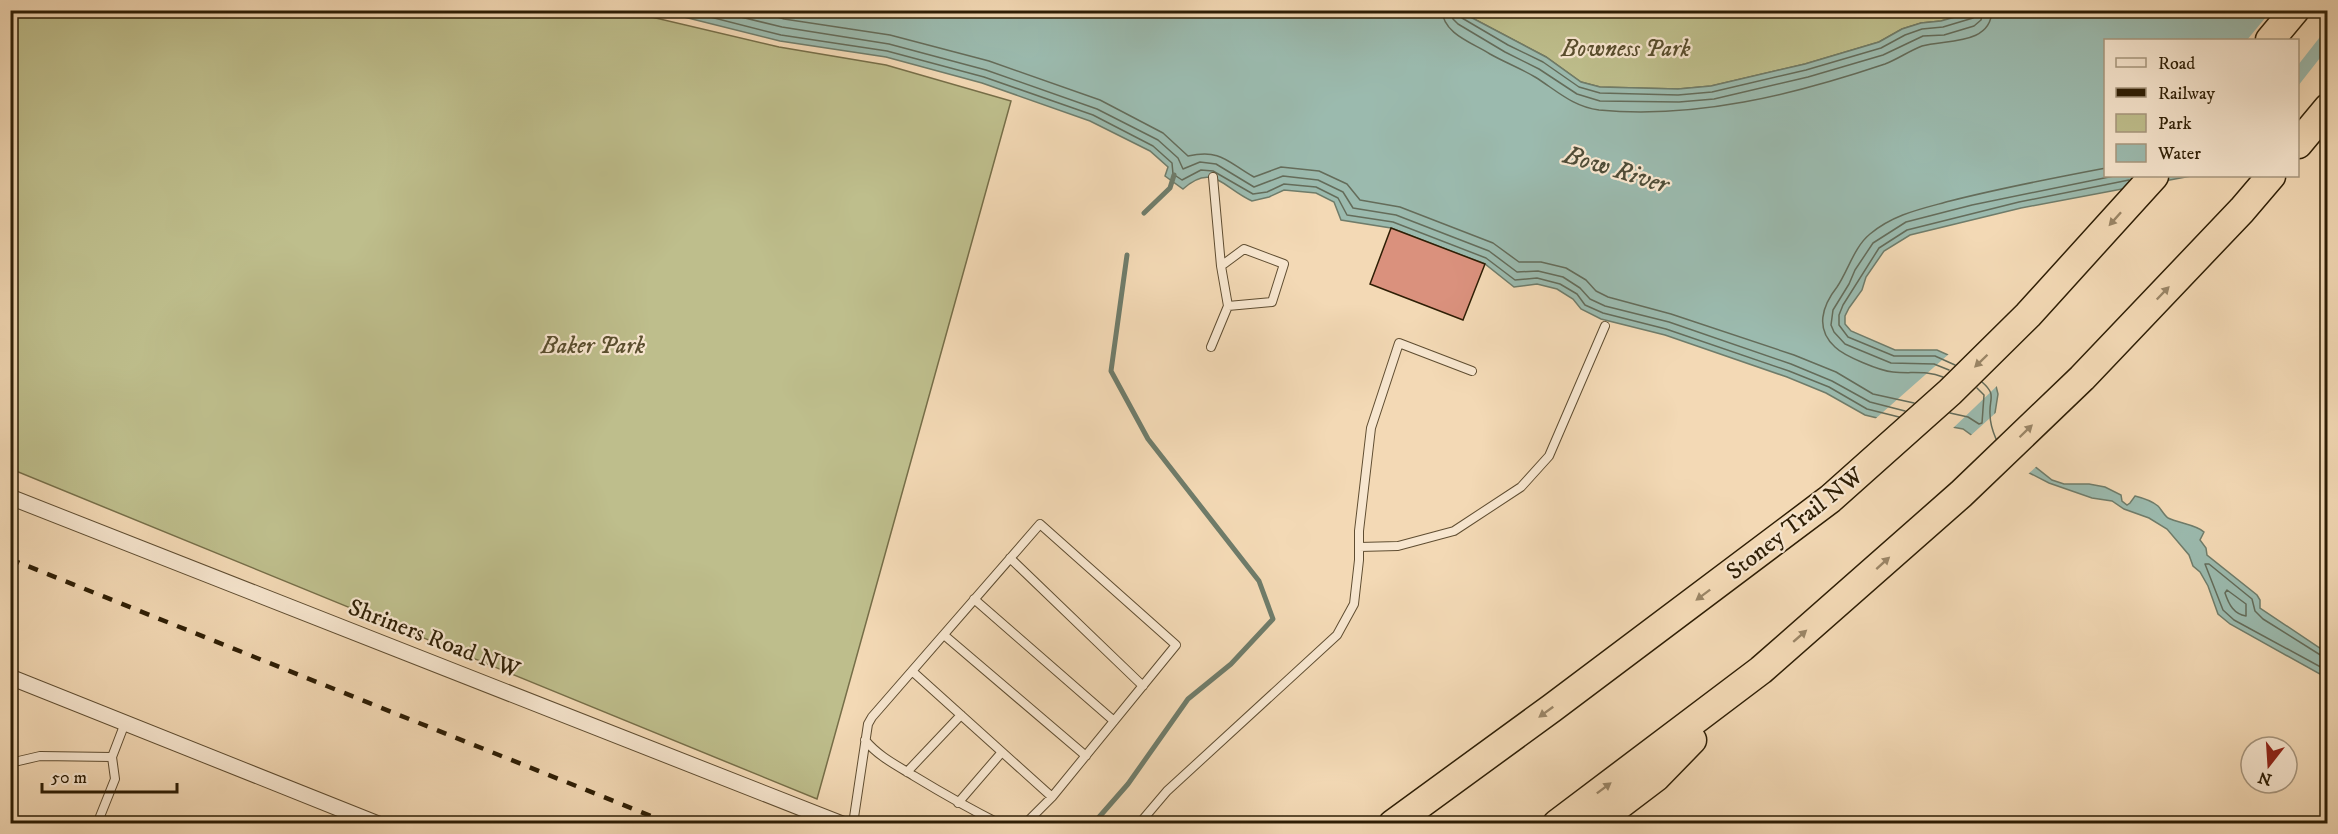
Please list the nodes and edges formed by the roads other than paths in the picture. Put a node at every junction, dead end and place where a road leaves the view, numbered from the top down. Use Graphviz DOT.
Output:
graph roads {
  1 [pos="2295,10"];
  2 [pos="2272,39"];
  3 [pos="2328,108"];
  4 [pos="2299,143"];
  5 [pos="1213,177"];
  6 [pos="2153,177"];
  7 [pos="2270,177"];
  8 [pos="1221,266"];
  9 [pos="1228,306"];
  10 [pos="1605,326"];
  11 [pos="1211,347"];
  12 [pos="1472,370"];
  13 [pos="10,497"];
  14 [pos="1359,547"];
  15 [pos="1010,558"];
  16 [pos="974,599"];
  17 [pos="944,635"];
  18 [pos="912,670"];
  19 [pos="1761,670"];
  20 [pos="10,677"];
  21 [pos="1143,686"];
  22 [pos="961,716"];
  23 [pos="1114,721"];
  24 [pos="124,723"];
  25 [pos="866,740"];
  26 [pos="1002,752"];
  27 [pos="1086,756"];
  28 [pos="111,758"];
  29 [pos="10,763"];
  30 [pos="907,772"];
  31 [pos="1052,797"];
  32 [pos="1422,801"];
  33 [pos="958,803"];
  34 [pos="97,824"];
  35 [pos="378,824"];
  36 [pos="842,824"];
  37 [pos="853,824"];
  38 [pos="1000,824"];
  39 [pos="1025,824"];
  40 [pos="1138,824"];
  41 [pos="1386,824"];
  42 [pos="1393,824"];
  43 [pos="1557,824"];
  44 [pos="1594,824"];
  1 -- 2 [label="highway"];
  3 -- 4 [label="highway"];
  5 -- 8 [label="lane"];
  6 -- 32 [label="highway, Stoney Trail NW, one-way"];
  19 -- 7 [label="highway, one-way"];
  8 -- 9 [label="lane"];
  8 -- 9 [label="lane"];
  9 -- 11 [label="lane"];
  10 -- 14 [label="lane"];
  12 -- 14 [label="lane"];
  13 -- 36 [label="street, Shriners Road NW"];
  14 -- 40 [label="lane"];
  15 -- 16 [label="lane"];
  15 -- 21 [label="lane"];
  15 -- 21 [label="lane"];
  16 -- 17 [label="lane"];
  16 -- 23 [label="lane"];
  17 -- 18 [label="lane"];
  17 -- 27 [label="lane"];
  18 -- 22 [label="lane"];
  18 -- 25 [label="lane"];
  43 -- 19 [label="highway, one-way"];
  19 -- 44 [label="highway"];
  20 -- 24 [label="street"];
  21 -- 23 [label="lane"];
  22 -- 26 [label="lane"];
  22 -- 30 [label="lane"];
  23 -- 27 [label="lane"];
  24 -- 28 [label="lane"];
  24 -- 35 [label="street"];
  25 -- 30 [label="lane"];
  25 -- 37 [label="lane"];
  26 -- 31 [label="lane"];
  26 -- 33 [label="lane"];
  27 -- 31 [label="lane"];
  28 -- 29 [label="lane"];
  28 -- 34 [label="lane"];
  30 -- 33 [label="lane"];
  31 -- 39 [label="lane"];
  32 -- 41 [label="highway"];
  32 -- 42 [label="highway, Stoney Trail NW"];
  33 -- 38 [label="lane"];
}
